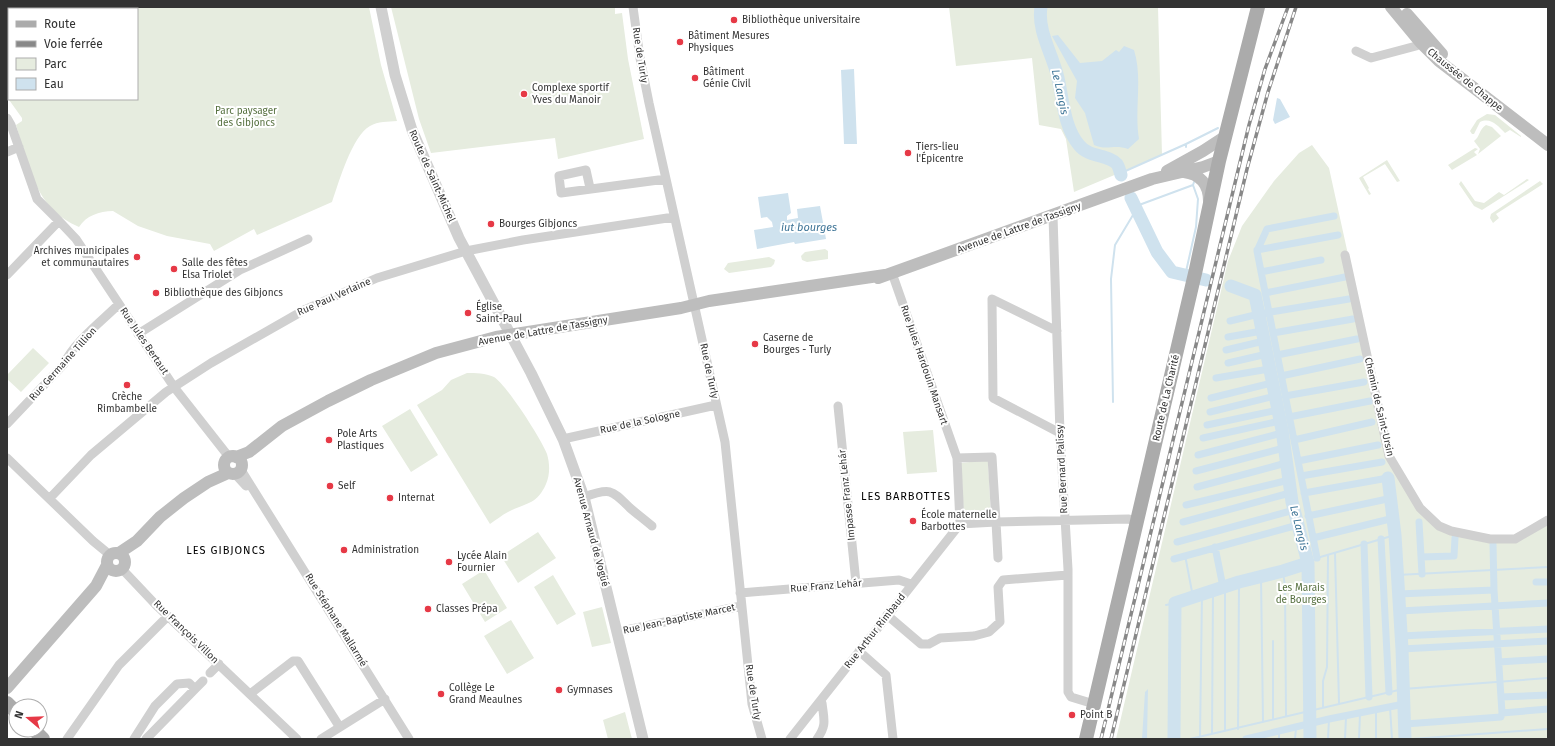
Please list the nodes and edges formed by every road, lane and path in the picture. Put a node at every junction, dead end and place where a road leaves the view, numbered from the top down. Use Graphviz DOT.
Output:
graph roads {
  1 [pos="381,7"];
  2 [pos="633,7"];
  3 [pos="1254,7"];
  4 [pos="1258,7"];
  5 [pos="1263,7"];
  6 [pos="1391,7"];
  7 [pos="1401,7"];
  8 [pos="1420,42"];
  9 [pos="1356,51"];
  10 [pos="1246,57"];
  11 [pos="7,118"];
  12 [pos="1548,135"];
  13 [pos="1226,136"];
  14 [pos="1548,145"];
  15 [pos="19,148"];
  16 [pos="1203,151"];
  17 [pos="7,152"];
  18 [pos="1219,161"];
  19 [pos="1183,171"];
  20 [pos="666,179"];
  21 [pos="1152,179"];
  22 [pos="590,188"];
  23 [pos="1209,204"];
  24 [pos="1053,216"];
  25 [pos="674,218"];
  26 [pos="59,221"];
  27 [pos="308,239"];
  28 [pos="466,251"];
  29 [pos="1345,255"];
  30 [pos="889,274"];
  31 [pos="7,275"];
  32 [pos="119,304"];
  33 [pos="694,306"];
  34 [pos="1057,331"];
  35 [pos="138,334"];
  36 [pos="511,335"];
  37 [pos="174,387"];
  38 [pos="716,404"];
  39 [pos="838,406"];
  40 [pos="7,424"];
  41 [pos="1060,433"];
  42 [pos="563,439"];
  43 [pos="7,458"];
  44 [pos="957,458"];
  45 [pos="232,463"];
  46 [pos="584,497"];
  47 [pos="50,498"];
  48 [pos="1064,520"];
  49 [pos="1548,520"];
  50 [pos="1137,521"];
  51 [pos="996,522"];
  52 [pos="960,524"];
  53 [pos="652,526"];
  54 [pos="998,558"];
  55 [pos="116,563"];
  56 [pos="1068,575"];
  57 [pos="856,583"];
  58 [pos="911,584"];
  59 [pos="740,593"];
  60 [pos="742,606"];
  61 [pos="887,615"];
  62 [pos="168,616"];
  63 [pos="617,632"];
  64 [pos="859,651"];
  65 [pos="219,664"];
  66 [pos="210,673"];
  67 [pos="203,681"];
  68 [pos="7,688"];
  69 [pos="195,689"];
  70 [pos="250,694"];
  71 [pos="385,699"];
  72 [pos="820,702"];
  73 [pos="1094,704"];
  74 [pos="339,726"];
  75 [pos="67,739"];
  76 [pos="134,739"];
  77 [pos="146,739"];
  78 [pos="297,739"];
  79 [pos="321,739"];
  80 [pos="409,739"];
  81 [pos="643,739"];
  82 [pos="762,739"];
  83 [pos="790,739"];
  84 [pos="817,739"];
  85 [pos="893,739"];
  86 [pos="1086,739"];
  1 -- 28 [label="street, Route de Saint-Michel"];
  2 -- 20 [label="street, Rue de Turly"];
  3 -- 10 [label="main road, Route de La Charité"];
  4 -- 10 [label="main road, Route de La Charité"];
  5 -- 10 [label="main road"];
  6 -- 8 [label="main road, Chaussée de Chappe"];
  7 -- 12 [label="main road, Chaussée de Chappe"];
  8 -- 9 [label="street"];
  8 -- 14 [label="main road, Chaussée de Chappe"];
  10 -- 13 [label="main road, Route de La Charité"];
  11 -- 15 [label="street, Rue Jules Bertaut"];
  13 -- 16 [label="main road, Avenue de Lattre de Tassigny"];
  13 -- 18 [label="main road, Route de La Charité"];
  15 -- 17 [label="street"];
  15 -- 26 [label="street, Rue Jules Bertaut"];
  16 -- 18 [label="main road"];
  16 -- 21 [label="main road, Avenue de Lattre de Tassigny"];
  18 -- 19 [label="main road, Avenue de Lattre de Tassigny"];
  18 -- 23 [label="main road, Route de La Charité"];
  19 -- 21 [label="main road, Avenue de Lattre de Tassigny"];
  19 -- 23 [label="main road"];
  20 -- 22 [label="street"];
  20 -- 25 [label="street, Rue de Turly"];
  21 -- 24 [label="main road, Avenue de Lattre de Tassigny"];
  23 -- 50 [label="main road, Route de La Charité"];
  24 -- 30 [label="main road, Avenue de Lattre de Tassigny"];
  24 -- 34 [label="street, Rue Bernard Palissy"];
  25 -- 28 [label="street, Rue Paul Verlaine"];
  25 -- 33 [label="street, Rue de Turly"];
  26 -- 31 [label="street"];
  26 -- 32 [label="street, Rue Jules Bertaut"];
  27 -- 35 [label="street"];
  28 -- 36 [label="street, Route de Saint-Michel"];
  28 -- 37 [label="street, Rue Paul Verlaine"];
  29 -- 49 [label="street, Chemin de Saint-Ursin"];
  30 -- 33 [label="main road, Avenue de Lattre de Tassigny"];
  30 -- 44 [label="street, Rue Jules Hardouin Mansart"];
  32 -- 35 [label="street, Rue Jules Bertaut"];
  32 -- 40 [label="street, Rue Germaine Tillion"];
  33 -- 36 [label="main road, Avenue de Lattre de Tassigny"];
  33 -- 38 [label="street, Rue de Turly"];
  34 -- 41 [label="street, Rue Bernard Palissy"];
  34 -- 41 [label="street"];
  35 -- 37 [label="street, Rue Jules Bertaut"];
  36 -- 42 [label="street, Avenue Arnaud de Vogüé"];
  36 -- 45 [label="main road, Avenue de Lattre de Tassigny"];
  37 -- 45 [label="street, Rue Jules Bertaut"];
  37 -- 47 [label="street, Rue Paul Verlaine"];
  38 -- 42 [label="street, Rue de la Sologne"];
  38 -- 59 [label="street, Rue de Turly"];
  39 -- 57 [label="street, Impasse Franz Lehár"];
  41 -- 48 [label="street, Rue Bernard Palissy"];
  42 -- 46 [label="street, Avenue Arnaud de Vogüé"];
  43 -- 47 [label="street, Rue François Villon"];
  44 -- 51 [label="street"];
  44 -- 52 [label="street, Rue Jules Hardouin Mansart"];
  45 -- 55 [label="main road, Avenue de Lattre de Tassigny"];
  45 -- 71 [label="street, Rue Stéphane Mallarmé"];
  46 -- 53 [label="street"];
  46 -- 63 [label="street, Avenue Arnaud de Vogüé"];
  47 -- 55 [label="street, Rue François Villon"];
  48 -- 50 [label="street"];
  48 -- 51 [label="street"];
  48 -- 56 [label="street, Rue Bernard Palissy"];
  50 -- 73 [label="main road, Route de La Charité"];
  51 -- 52 [label="street"];
  51 -- 54 [label="street"];
  52 -- 58 [label="street, Rue Arthur Rimbaud"];
  55 -- 62 [label="street, Rue François Villon"];
  55 -- 68 [label="main road, Avenue de Lattre de Tassigny"];
  56 -- 61 [label="street"];
  56 -- 73 [label="street, Rue Bernard Palissy"];
  57 -- 58 [label="street, Rue Franz Lehár"];
  57 -- 59 [label="street, Rue Franz Lehár"];
  58 -- 61 [label="street, Rue Arthur Rimbaud"];
  59 -- 60 [label="street, Rue de Turly"];
  60 -- 63 [label="street, Rue Jean-Baptiste Marcet"];
  60 -- 82 [label="street, Rue de Turly"];
  61 -- 64 [label="street, Rue Arthur Rimbaud"];
  62 -- 65 [label="street, Rue François Villon"];
  62 -- 75 [label="street"];
  63 -- 81 [label="street, Avenue Arnaud de Vogüé"];
  64 -- 72 [label="street, Rue Arthur Rimbaud"];
  64 -- 85 [label="street"];
  65 -- 66 [label="street"];
  65 -- 70 [label="street, Rue François Villon"];
  67 -- 69 [label="street"];
  69 -- 76 [label="street"];
  69 -- 77 [label="street"];
  70 -- 74 [label="street"];
  70 -- 78 [label="street, Rue François Villon"];
  71 -- 74 [label="street"];
  71 -- 80 [label="street, Rue Stéphane Mallarmé"];
  72 -- 83 [label="street, Rue Arthur Rimbaud"];
  72 -- 84 [label="street"];
  73 -- 86 [label="main road, Route de La Charité"];
  74 -- 79 [label="street"];
}
